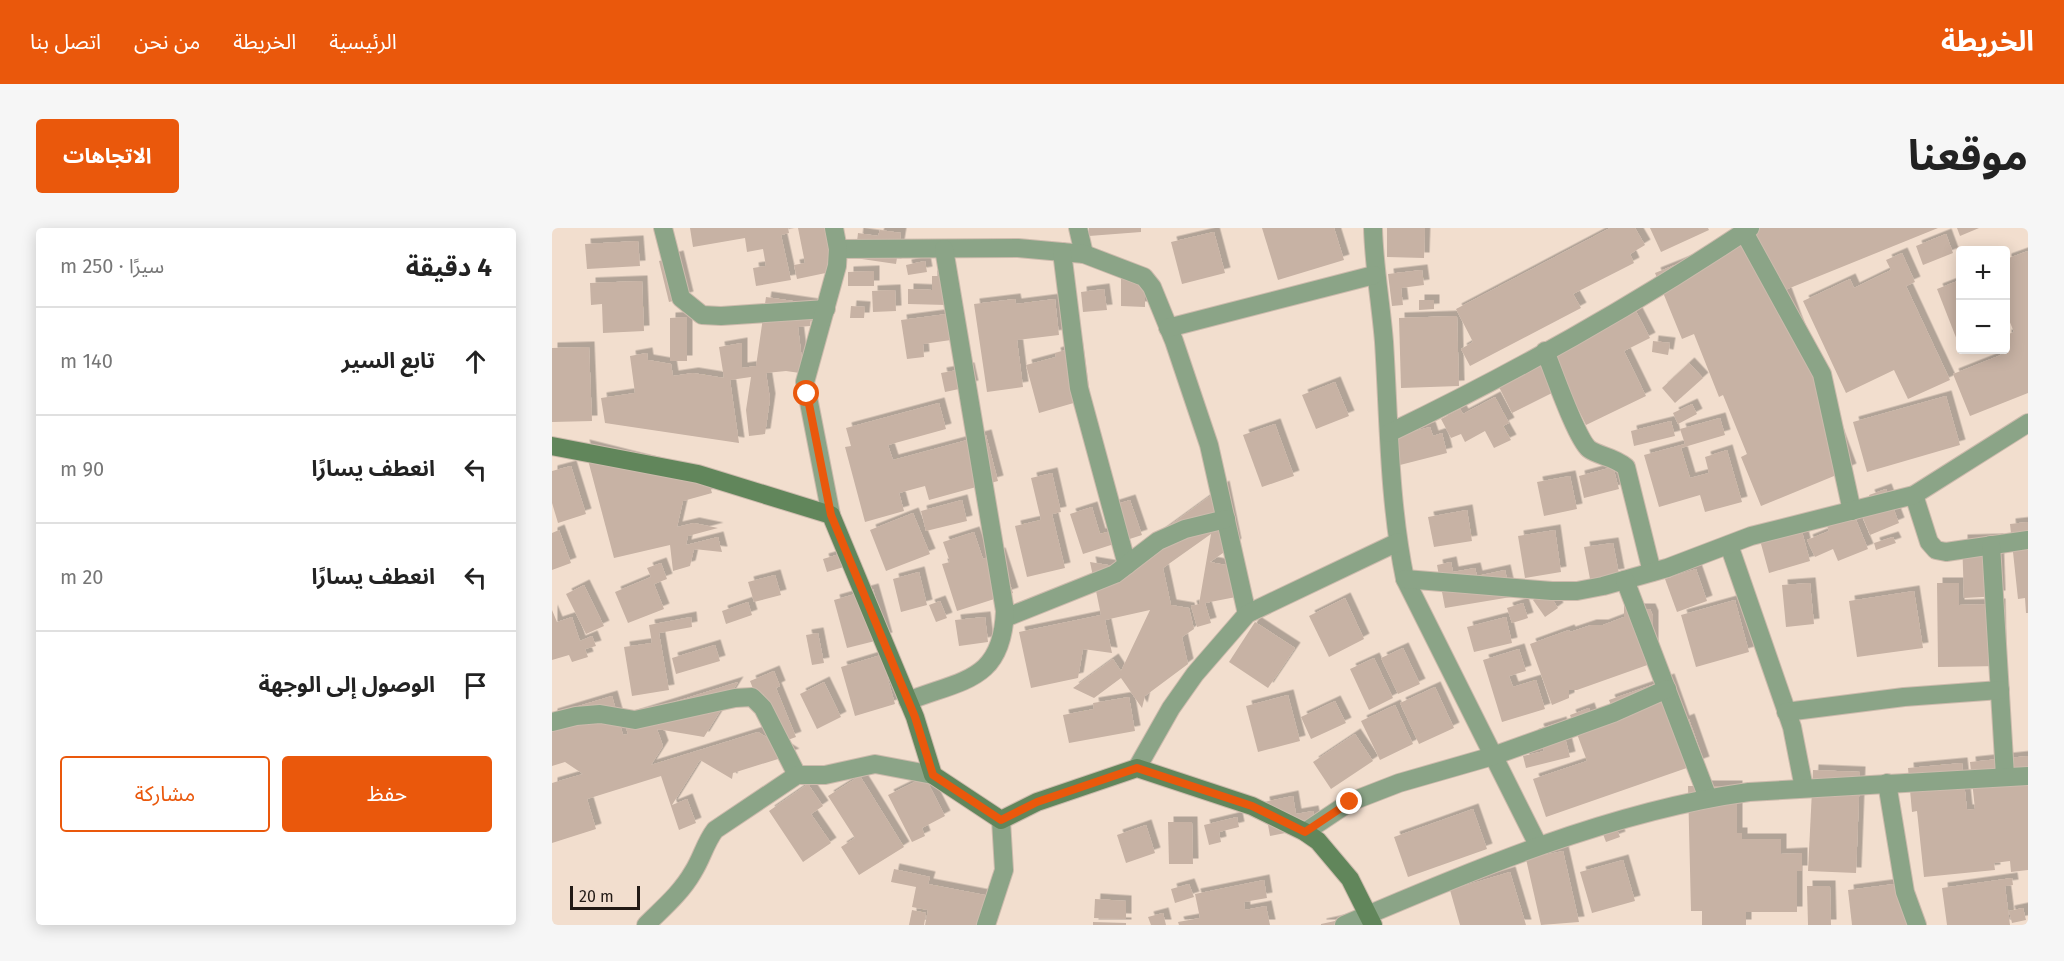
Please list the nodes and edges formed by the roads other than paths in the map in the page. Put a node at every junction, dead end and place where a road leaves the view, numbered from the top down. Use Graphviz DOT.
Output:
graph roads {
  1 [pos="663,228"];
  2 [pos="834,228"];
  3 [pos="1078,228"];
  4 [pos="1373,228"];
  5 [pos="1747,230"];
  6 [pos="838,249"];
  7 [pos="944,249"];
  8 [pos="1062,252"];
  9 [pos="1084,254"];
  10 [pos="1374,275"];
  11 [pos="826,309"];
  12 [pos="1168,328"];
  13 [pos="1545,351"];
  14 [pos="2028,423"];
  15 [pos="1389,433"];
  16 [pos="552,446"];
  17 [pos="1914,495"];
  18 [pos="1852,511"];
  19 [pos="831,515"];
  20 [pos="1226,519"];
  21 [pos="2028,540"];
  22 [pos="1398,542"];
  23 [pos="1729,544"];
  24 [pos="1991,545"];
  25 [pos="1127,565"];
  26 [pos="1652,572"];
  27 [pos="1405,579"];
  28 [pos="1625,580"];
  29 [pos="1247,614"];
  30 [pos="1005,618"];
  31 [pos="1667,689"];
  32 [pos="2000,690"];
  33 [pos="908,701"];
  34 [pos="1786,712"];
  35 [pos="552,722"];
  36 [pos="1493,756"];
  37 [pos="1137,768"];
  38 [pos="797,775"];
  39 [pos="933,775"];
  40 [pos="2005,776"];
  41 [pos="2028,776"];
  42 [pos="1887,783"];
  43 [pos="1804,788"];
  44 [pos="1708,798"];
  45 [pos="1001,820"];
  46 [pos="1305,832"];
  47 [pos="1538,845"];
  48 [pos="1370,920"];
  49 [pos="646,925"];
  50 [pos="986,925"];
  51 [pos="1344,925"];
  52 [pos="1917,925"];
  1 -- 11 [label="street"];
  2 -- 6 [label="street"];
  3 -- 9 [label="street"];
  4 -- 10 [label="street"];
  5 -- 13 [label="street"];
  5 -- 18 [label="street"];
  6 -- 7 [label="street"];
  6 -- 11 [label="street"];
  7 -- 8 [label="street"];
  7 -- 30 [label="street"];
  8 -- 9 [label="street"];
  8 -- 25 [label="street"];
  9 -- 12 [label="street"];
  10 -- 12 [label="street"];
  10 -- 15 [label="street"];
  11 -- 19 [label="street"];
  12 -- 20 [label="street"];
  13 -- 15 [label="street"];
  13 -- 26 [label="street"];
  14 -- 17 [label="street"];
  15 -- 22 [label="street"];
  16 -- 19 [label="street"];
  17 -- 18 [label="street"];
  17 -- 24 [label="street"];
  18 -- 23 [label="street"];
  19 -- 33 [label="street"];
  20 -- 25 [label="street"];
  20 -- 29 [label="street"];
  21 -- 24 [label="street"];
  22 -- 27 [label="street"];
  22 -- 29 [label="street"];
  23 -- 26 [label="street"];
  23 -- 34 [label="street"];
  24 -- 32 [label="street"];
  25 -- 30 [label="street"];
  26 -- 28 [label="street"];
  27 -- 28 [label="street"];
  27 -- 36 [label="street"];
  28 -- 31 [label="street"];
  29 -- 37 [label="street"];
  30 -- 33 [label="street"];
  31 -- 36 [label="street"];
  31 -- 44 [label="street"];
  32 -- 34 [label="street"];
  32 -- 40 [label="street"];
  33 -- 39 [label="street"];
  34 -- 43 [label="street"];
  35 -- 38 [label="street"];
  36 -- 46 [label="street"];
  36 -- 47 [label="street"];
  37 -- 45 [label="street"];
  37 -- 46 [label="street"];
  38 -- 39 [label="street"];
  38 -- 49 [label="street"];
  39 -- 45 [label="street"];
  40 -- 41 [label="street"];
  40 -- 42 [label="street"];
  42 -- 43 [label="street"];
  42 -- 52 [label="street"];
  43 -- 44 [label="street"];
  44 -- 47 [label="street"];
  45 -- 50 [label="street"];
  46 -- 48 [label="street"];
  47 -- 48 [label="street"];
  48 -- 51 [label="street"];
}
